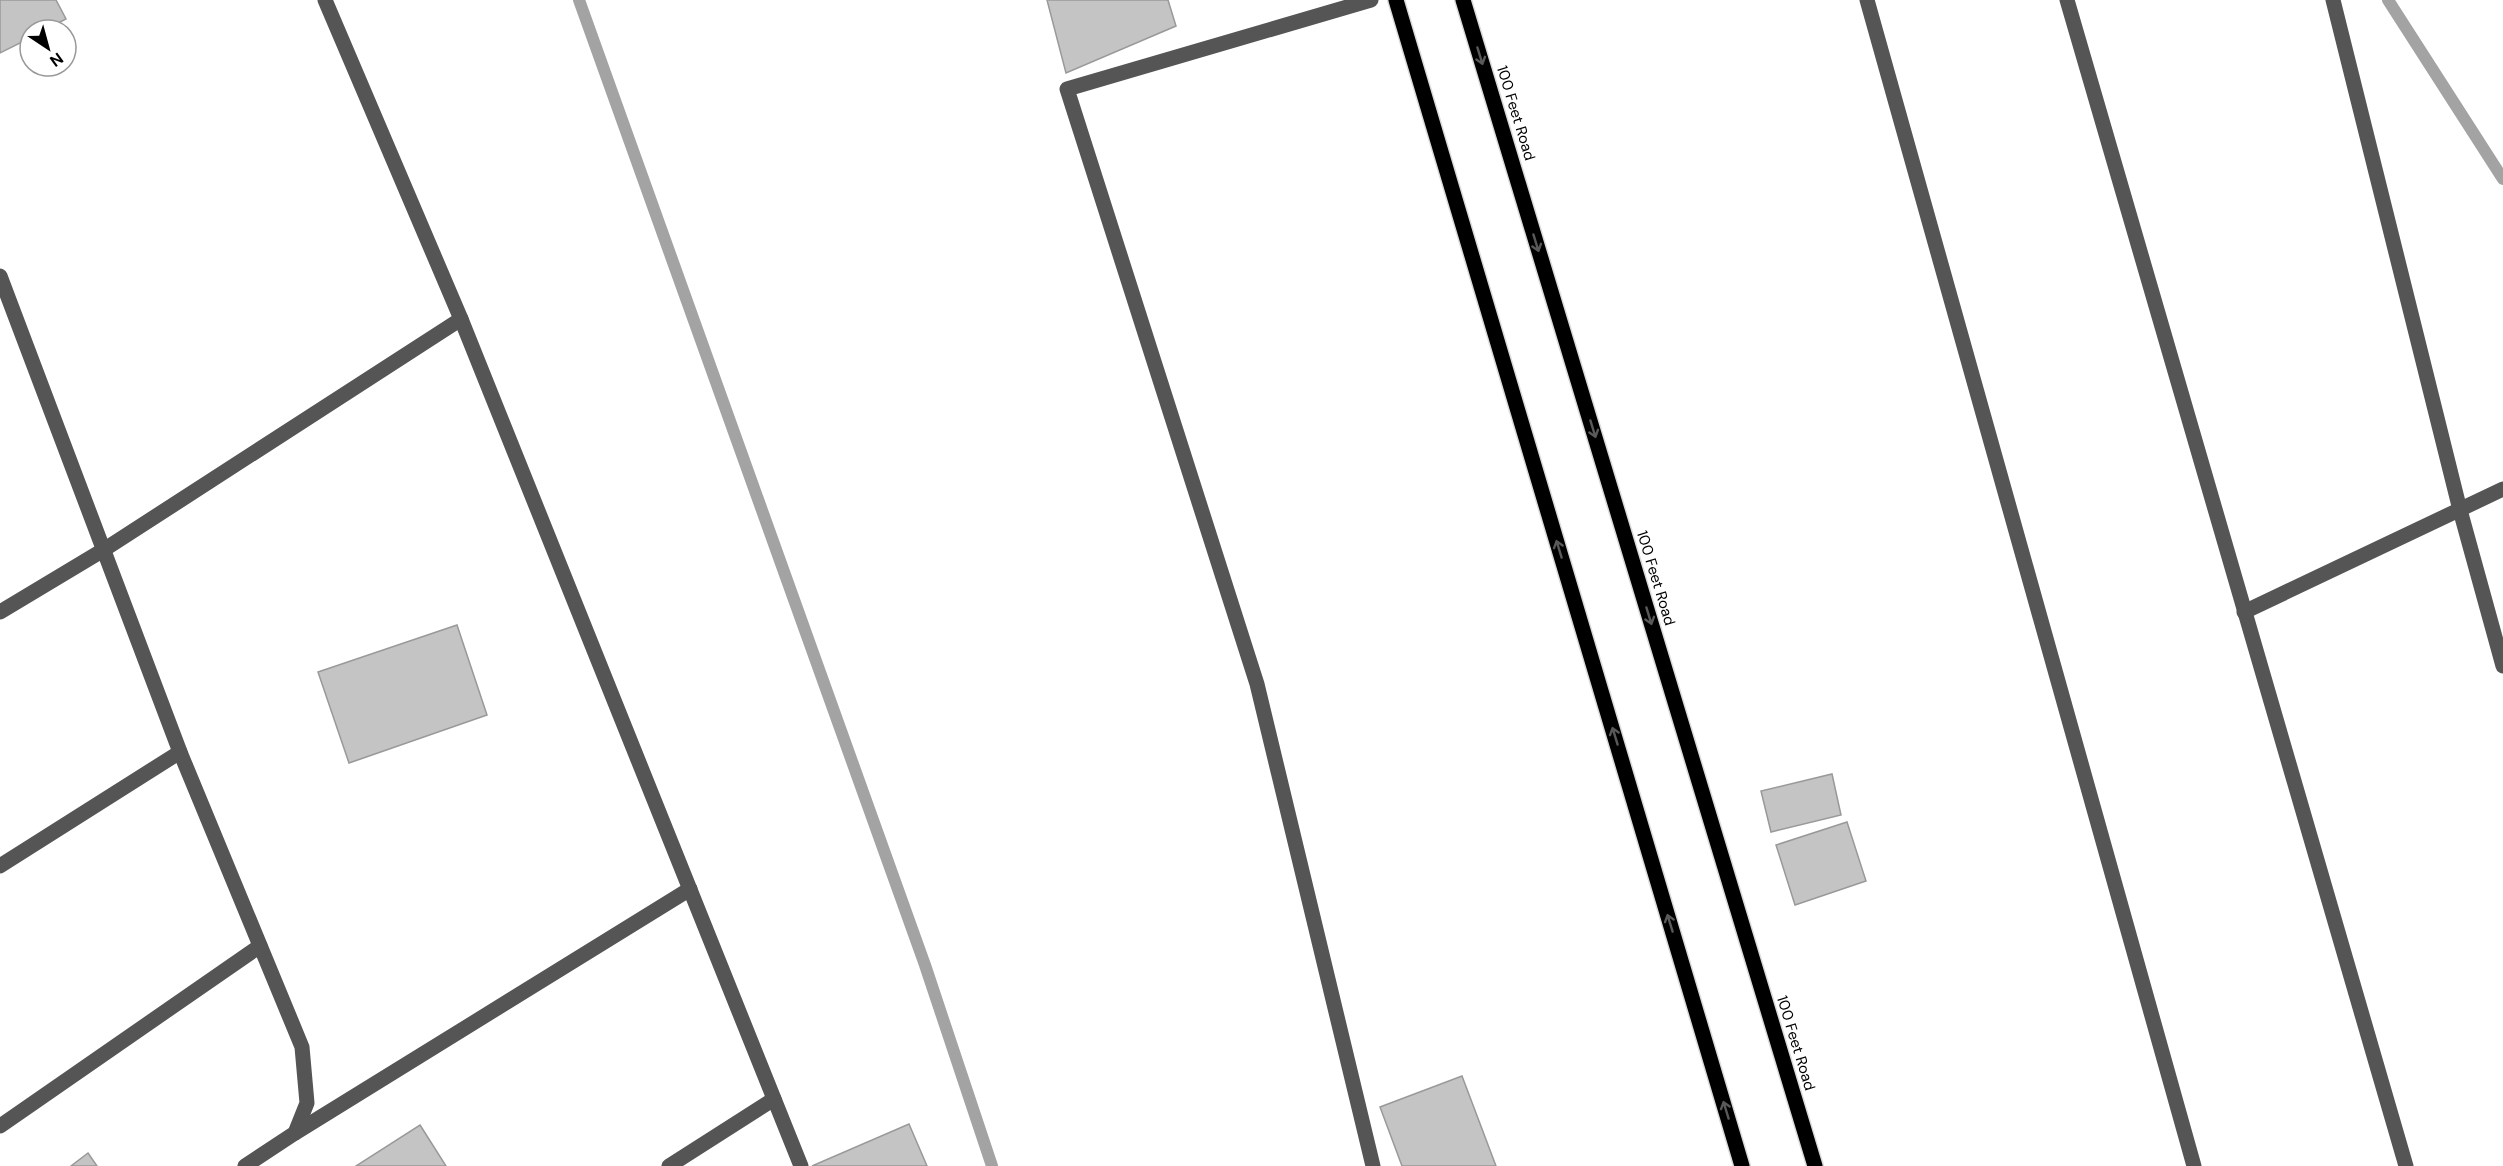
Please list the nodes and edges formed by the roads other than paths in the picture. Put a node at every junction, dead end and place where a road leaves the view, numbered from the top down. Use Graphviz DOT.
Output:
graph roads {
  1 [pos="325,0"];
  2 [pos="1371,0"];
  3 [pos="1396,0"];
  4 [pos="1463,0"];
  5 [pos="1867,0"];
  6 [pos="2067,0"];
  7 [pos="2333,0"];
  8 [pos="2,285"];
  9 [pos="461,319"];
  10 [pos="2503,489"];
  11 [pos="2460,510"];
  12 [pos="105,549"];
  13 [pos="0,612"];
  14 [pos="2244,612"];
  15 [pos="2503,666"];
  16 [pos="180,752"];
  17 [pos="0,866"];
  18 [pos="690,889"];
  19 [pos="260,946"];
  20 [pos="774,1099"];
  21 [pos="0,1126"];
  22 [pos="295,1133"];
  23 [pos="245,1166"];
  24 [pos="669,1166"];
  25 [pos="801,1166"];
  26 [pos="1374,1166"];
  27 [pos="1742,1166"];
  28 [pos="1815,1166"];
  29 [pos="2194,1166"];
  30 [pos="2406,1166"];
  1 -- 9 [label="street"];
  2 -- 26 [label="street"];
  27 -- 3 [label="main road, one-way"];
  4 -- 28 [label="main road, 100 Feet Road, one-way"];
  5 -- 29 [label="street"];
  6 -- 14 [label="street"];
  7 -- 11 [label="street"];
  8 -- 12 [label="street"];
  9 -- 12 [label="street"];
  9 -- 18 [label="street"];
  10 -- 11 [label="street"];
  11 -- 14 [label="street"];
  11 -- 15 [label="street"];
  12 -- 13 [label="street"];
  12 -- 16 [label="street"];
  14 -- 30 [label="street"];
  16 -- 17 [label="street"];
  16 -- 19 [label="street"];
  18 -- 20 [label="street"];
  18 -- 22 [label="street"];
  19 -- 21 [label="street"];
  19 -- 22 [label="street"];
  20 -- 24 [label="street"];
  20 -- 25 [label="street"];
  22 -- 23 [label="street"];
}
